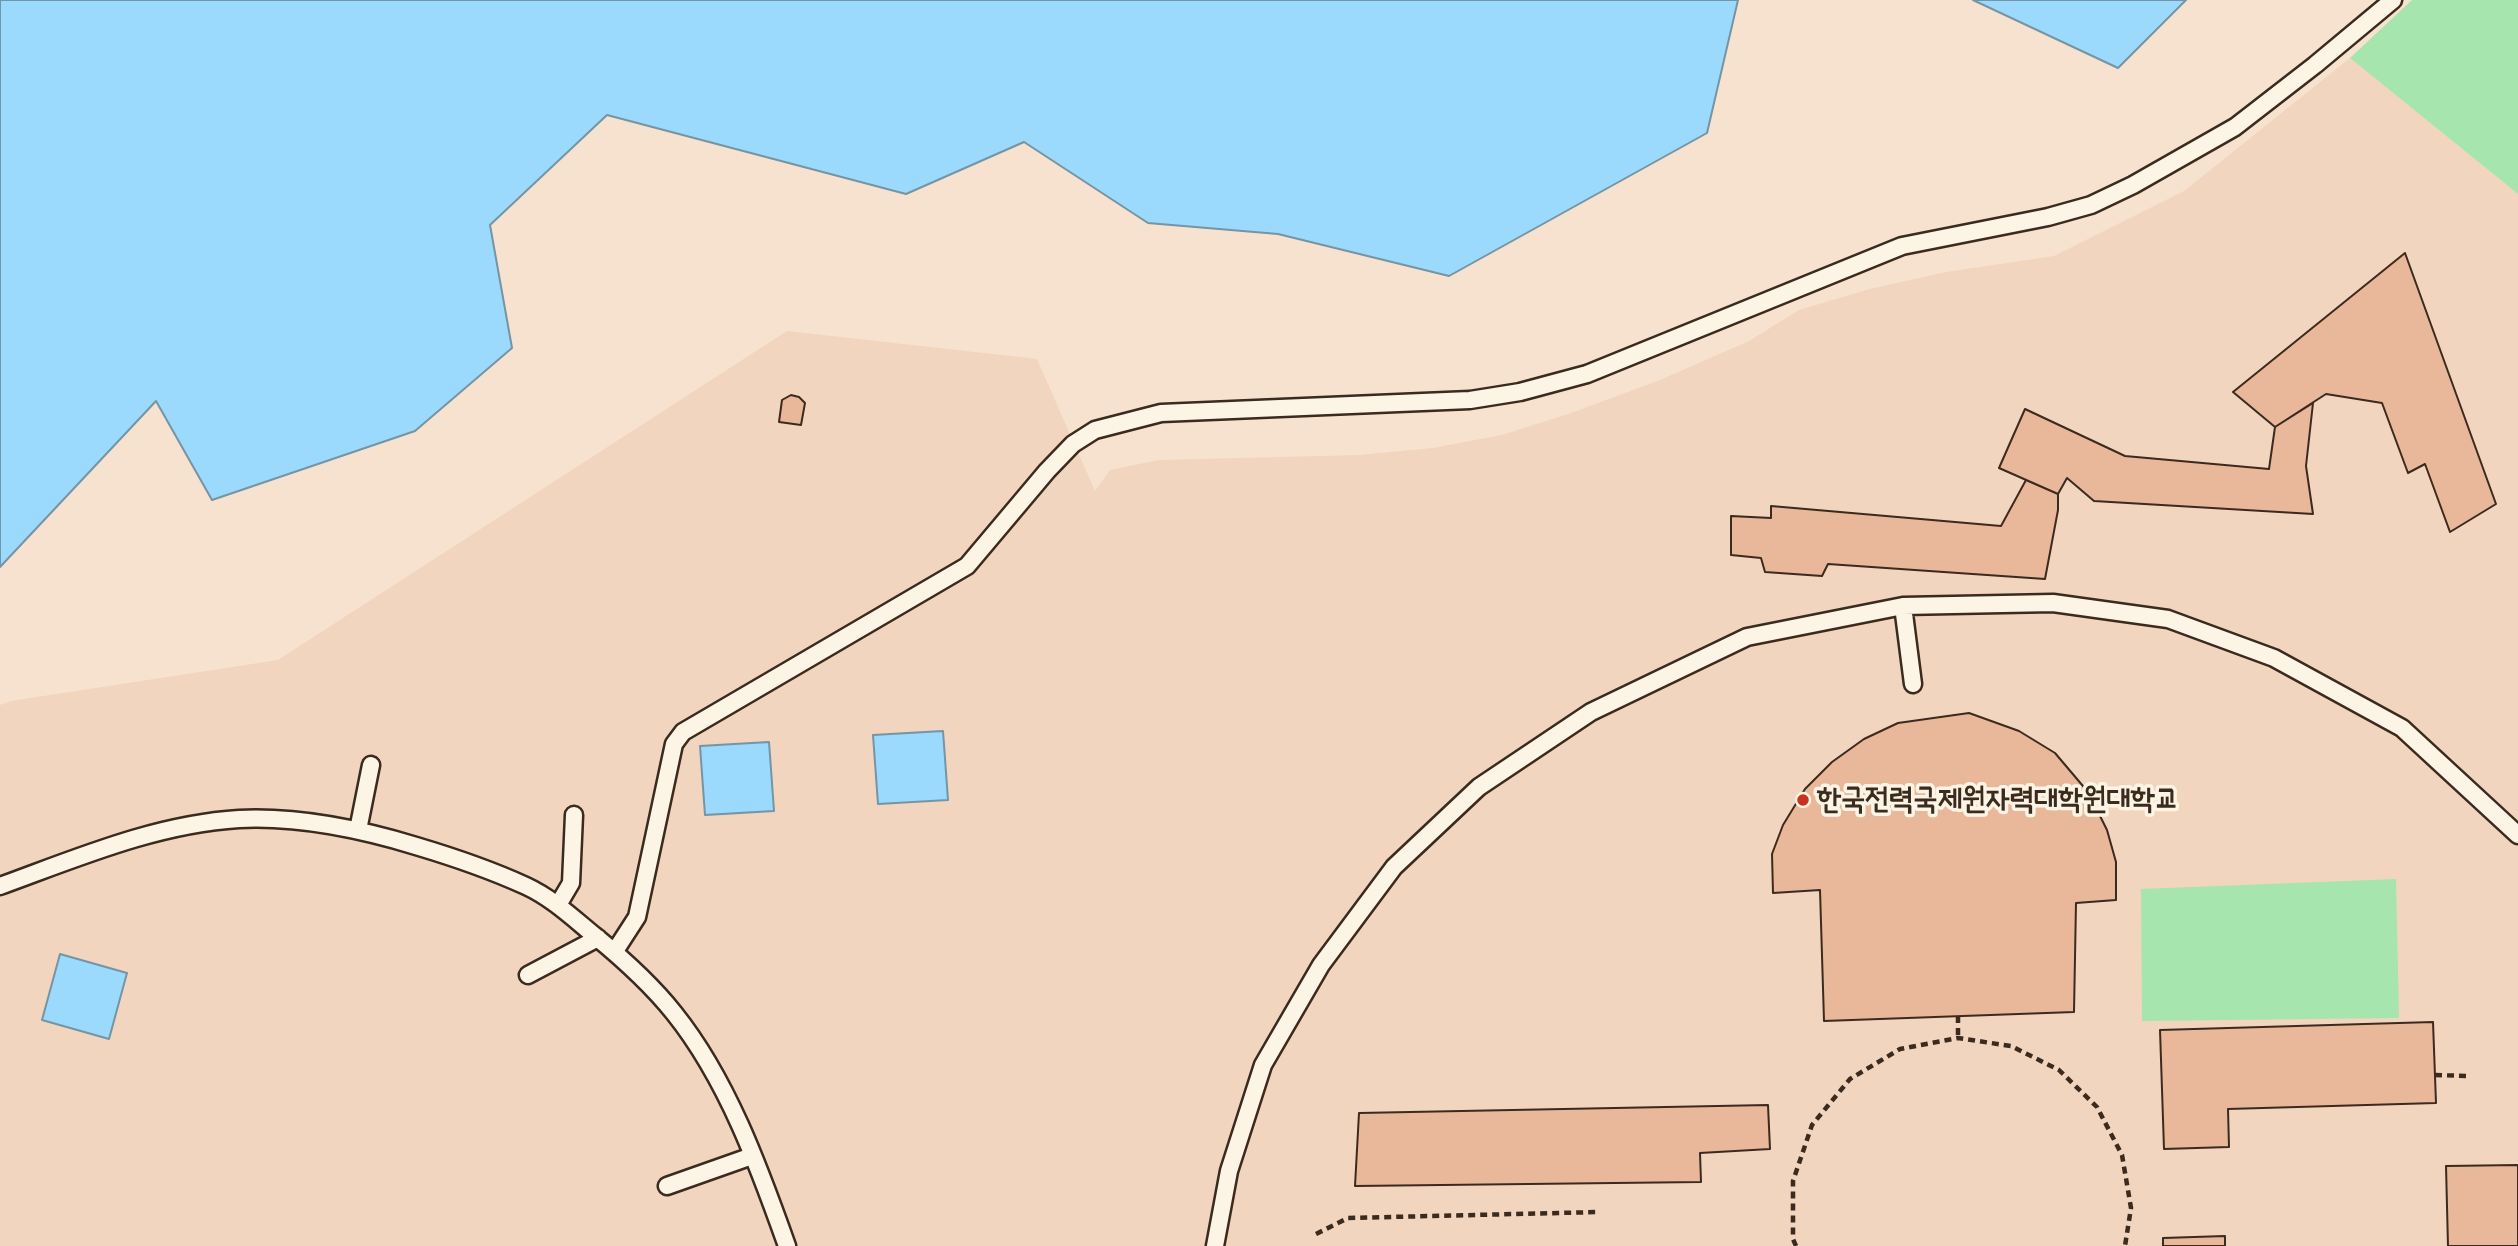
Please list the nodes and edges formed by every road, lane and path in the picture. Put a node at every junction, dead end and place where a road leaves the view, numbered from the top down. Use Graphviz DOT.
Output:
graph roads {
  1 [pos="2393,0"];
  2 [pos="1903,606"];
  3 [pos="1913,684"];
  4 [pos="371,765"];
  5 [pos="574,815"];
  6 [pos="358,830"];
  7 [pos="2518,835"];
  8 [pos="0,886"];
  9 [pos="558,905"];
  10 [pos="598,939"];
  11 [pos="615,951"];
  12 [pos="528,975"];
  13 [pos="1958,1016"];
  14 [pos="1958,1038"];
  15 [pos="2435,1075"];
  16 [pos="2467,1076"];
  17 [pos="752,1156"];
  18 [pos="667,1186"];
  19 [pos="1600,1212"];
  20 [pos="1316,1234"];
  21 [pos="786,1246"];
  22 [pos="1215,1246"];
  23 [pos="1796,1246"];
  24 [pos="2125,1246"];
  1 -- 11 [label="lane"];
  2 -- 3 [label="lane"];
  2 -- 7 [label="lane"];
  2 -- 22 [label="lane"];
  4 -- 6 [label="lane"];
  5 -- 9 [label="lane"];
  6 -- 8 [label="lane"];
  6 -- 9 [label="lane"];
  9 -- 10 [label="lane"];
  10 -- 11 [label="lane"];
  10 -- 12 [label="lane"];
  11 -- 17 [label="lane"];
  13 -- 14 [label="path"];
  14 -- 23 [label="path"];
  14 -- 24 [label="path"];
  15 -- 16 [label="path"];
  17 -- 18 [label="lane"];
  17 -- 21 [label="lane"];
  19 -- 20 [label="path"];
}
